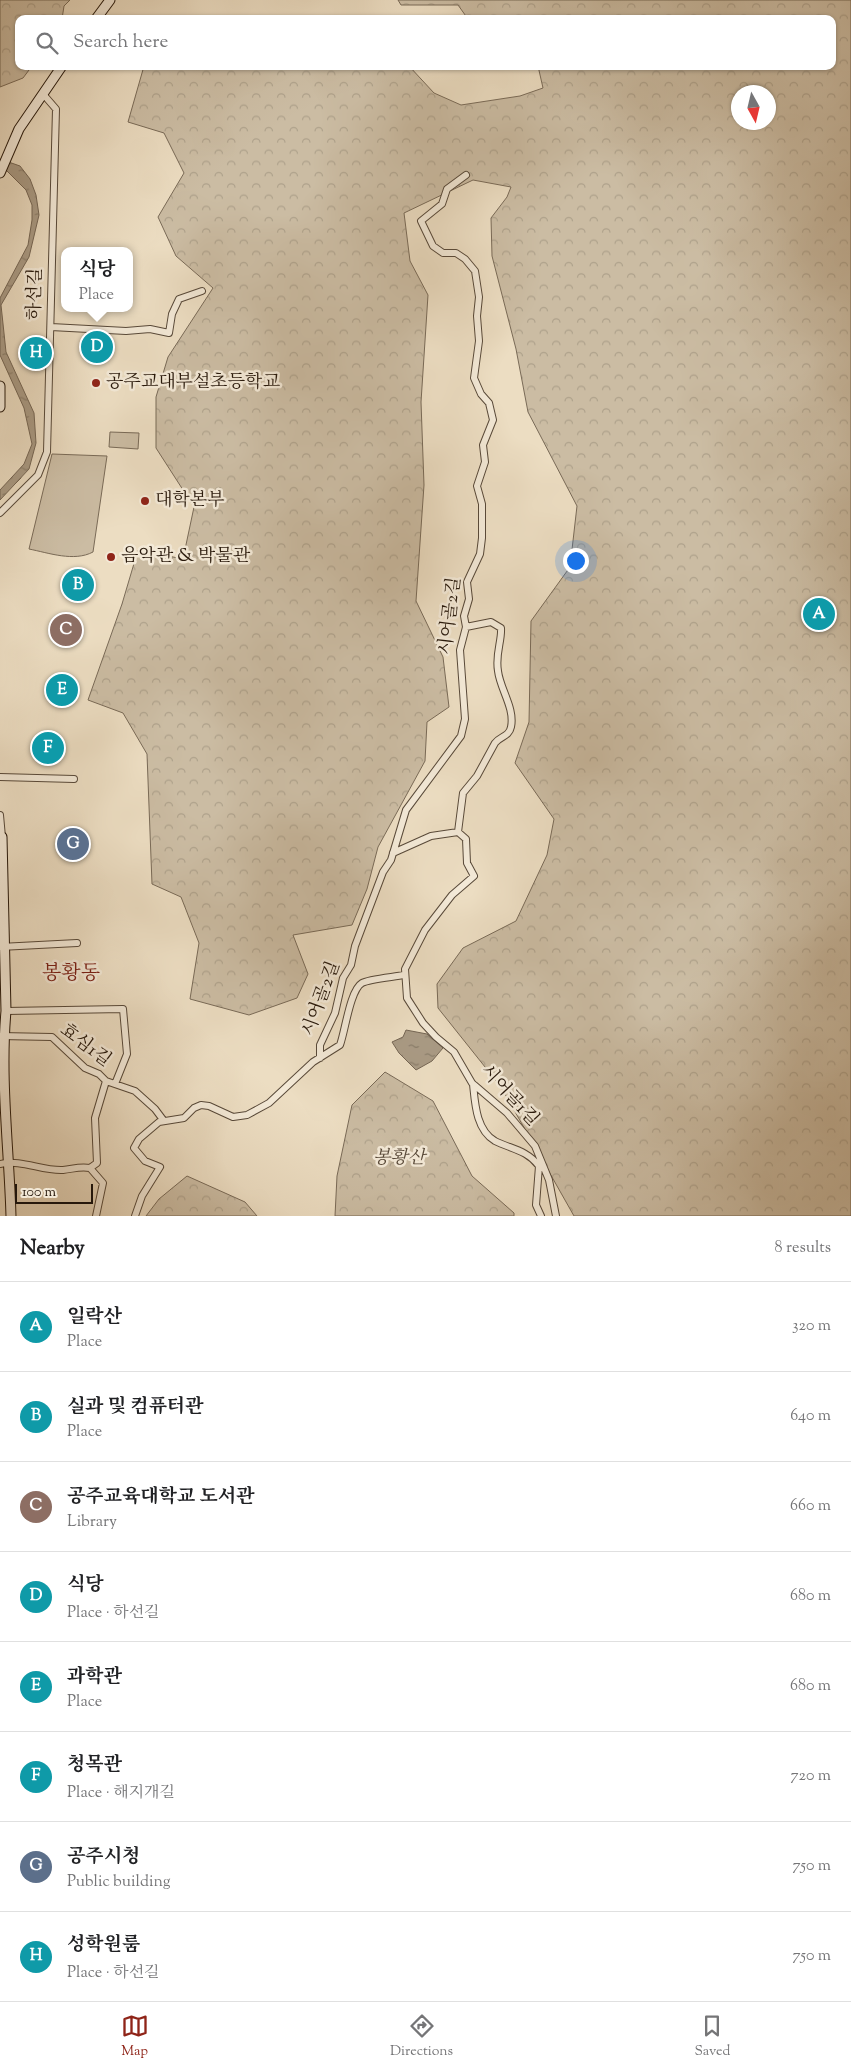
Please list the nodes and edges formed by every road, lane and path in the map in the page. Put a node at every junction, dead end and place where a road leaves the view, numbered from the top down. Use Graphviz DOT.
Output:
graph roads {
  1 [pos="110,0"];
  2 [pos="99,15"];
  3 [pos="59,70"];
  4 [pos="43,94"];
  5 [pos="0,173"];
  6 [pos="466,176"];
  7 [pos="202,291"];
  8 [pos="51,327"];
  9 [pos="0,386"];
  10 [pos="0,407"];
  11 [pos="0,513"];
  12 [pos="466,627"];
  13 [pos="0,777"];
  14 [pos="74,779"];
  15 [pos="0,815"];
  16 [pos="458,832"];
  17 [pos="1,837"];
  18 [pos="393,852"];
  19 [pos="77,943"];
  20 [pos="2,946"];
  21 [pos="404,975"];
  22 [pos="6,1011"];
  23 [pos="1,1036"];
  24 [pos="320,1058"];
  25 [pos="106,1081"];
  26 [pos="115,1084"];
  27 [pos="473,1084"];
  28 [pos="164,1121"];
  29 [pos="10,1162"];
  30 [pos="0,1164"];
  31 [pos="90,1168"];
  32 [pos="11,1216"];
  33 [pos="96,1216"];
  34 [pos="136,1216"];
  35 [pos="541,1216"];
  36 [pos="556,1216"];
  1 -- 2 [label="main road"];
  3 -- 4 [label="main road"];
  4 -- 5 [label="main road"];
  4 -- 8 [label="street, 하선길"];
  6 -- 12 [label="street, 시어골2길"];
  7 -- 8 [label="street"];
  8 -- 11 [label="street, 하선길"];
  9 -- 10 [label="main road"];
  12 -- 16 [label="street"];
  12 -- 18 [label="street, 시어골2길"];
  13 -- 14 [label="street"];
  15 -- 17 [label="street"];
  16 -- 18 [label="street"];
  16 -- 21 [label="street"];
  17 -- 20 [label="main road"];
  18 -- 24 [label="street, 시어골2길"];
  19 -- 20 [label="street"];
  20 -- 22 [label="main road"];
  21 -- 24 [label="street, 시어골2길"];
  21 -- 27 [label="street, 시어골1길"];
  22 -- 23 [label="main road"];
  22 -- 26 [label="street"];
  23 -- 25 [label="street, 효심1길"];
  23 -- 29 [label="main road"];
  24 -- 28 [label="street, 시어골2길"];
  25 -- 26 [label="street, 효심1길"];
  25 -- 31 [label="street"];
  26 -- 28 [label="street, 효심1길"];
  27 -- 35 [label="street"];
  27 -- 36 [label="street, 시어골1길"];
  28 -- 34 [label="street"];
  29 -- 30 [label="street"];
  29 -- 31 [label="street"];
  29 -- 32 [label="main road"];
  31 -- 33 [label="street"];
}
